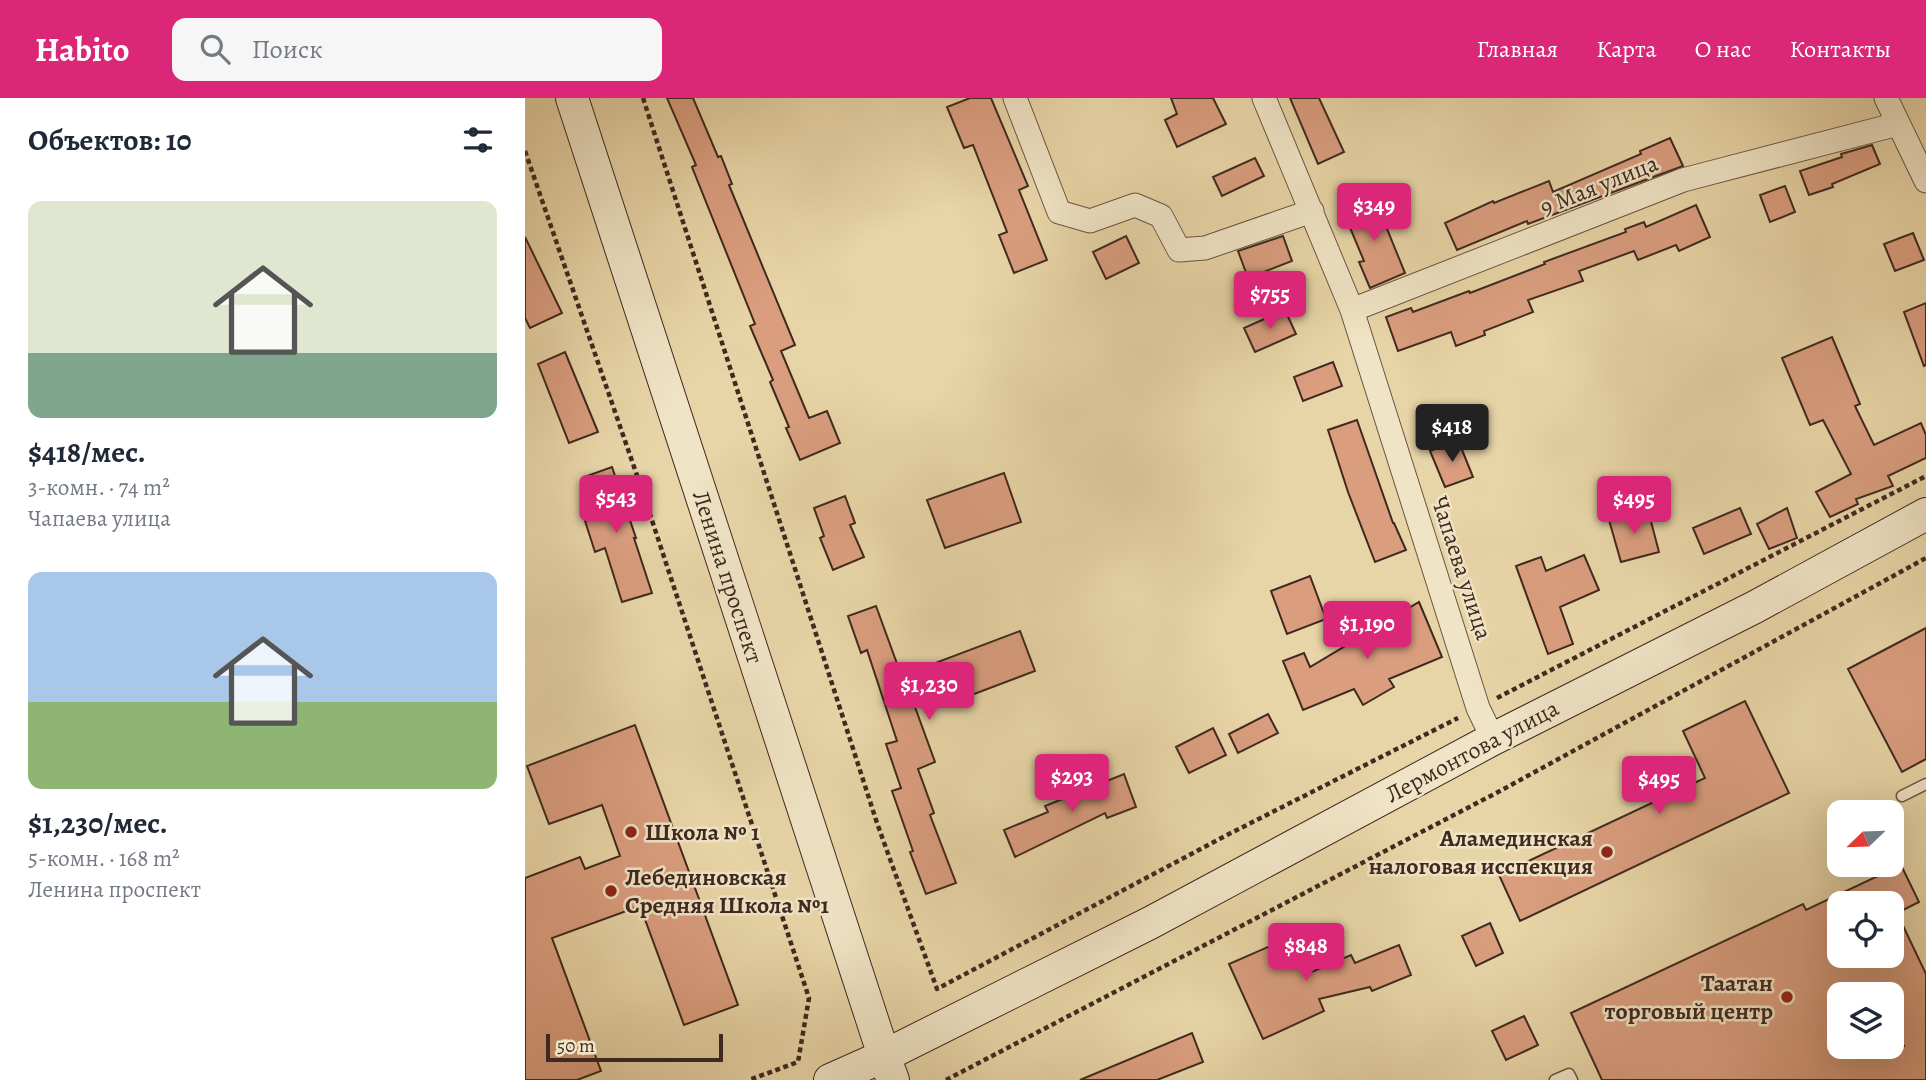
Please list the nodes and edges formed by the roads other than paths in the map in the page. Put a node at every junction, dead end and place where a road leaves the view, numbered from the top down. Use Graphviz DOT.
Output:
graph roads {
  1 [pos="572,98"];
  2 [pos="1015,98"];
  3 [pos="1265,98"];
  4 [pos="1886,98"];
  5 [pos="1898,124"];
  6 [pos="1926,181"];
  7 [pos="1312,212"];
  8 [pos="1352,310"];
  9 [pos="1926,514"];
  10 [pos="1493,739"];
  11 [pos="1926,784"];
  12 [pos="1902,796"];
  13 [pos="888,1068"];
  14 [pos="830,1080"];
  15 [pos="1555,1080"];
  16 [pos="1572,1080"];
  1 -- 13 [label="main road, Ленина проспект"];
  2 -- 7 [label="street"];
  3 -- 7 [label="street, Чапаева улица"];
  4 -- 5 [label="street"];
  5 -- 6 [label="street"];
  5 -- 8 [label="street, 9 Мая улица"];
  7 -- 8 [label="street, Чапаева улица"];
  8 -- 10 [label="street, Чапаева улица"];
  9 -- 10 [label="main road, Лермонтова улица"];
  10 -- 13 [label="main road, Лермонтова улица"];
  11 -- 12 [label="lane"];
  13 -- 14 [label="main road, Лермонтова улица"];
  15 -- 16 [label="lane"];
}
